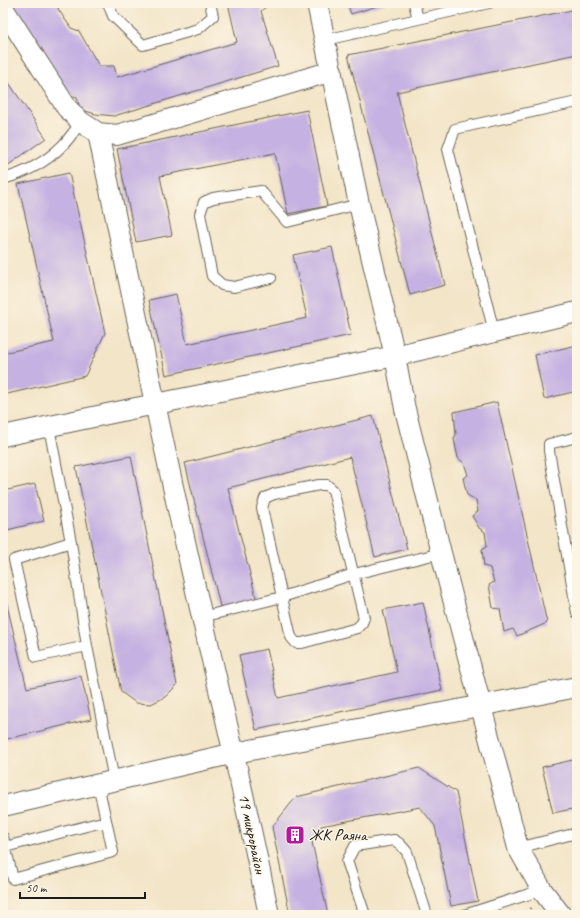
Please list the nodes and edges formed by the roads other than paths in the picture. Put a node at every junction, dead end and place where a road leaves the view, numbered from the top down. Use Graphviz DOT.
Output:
graph roads {
  1 [pos="108,3"];
  2 [pos="210,3"];
  3 [pos="318,3"];
  4 [pos="414,3"];
  5 [pos="490,3"];
  6 [pos="3,8"];
  7 [pos="418,19"];
  8 [pos="325,40"];
  9 [pos="332,71"];
  10 [pos="577,102"];
  11 [pos="81,122"];
  12 [pos="98,133"];
  13 [pos="3,179"];
  14 [pos="359,204"];
  15 [pos="271,278"];
  16 [pos="577,312"];
  17 [pos="494,332"];
  18 [pos="395,356"];
  19 [pos="155,404"];
  20 [pos="48,426"];
  21 [pos="3,436"];
  22 [pos="577,436"];
  23 [pos="71,542"];
  24 [pos="441,553"];
  25 [pos="354,574"];
  26 [pos="282,597"];
  27 [pos="577,613"];
  28 [pos="202,617"];
  29 [pos="87,646"];
  30 [pos="577,687"];
  31 [pos="482,706"];
  32 [pos="235,753"];
  33 [pos="106,782"];
  34 [pos="3,806"];
  35 [pos="106,821"];
  36 [pos="577,833"];
  37 [pos="4,842"];
  38 [pos="518,848"];
  39 [pos="542,890"];
  40 [pos="269,915"];
  41 [pos="365,915"];
  42 [pos="427,915"];
  43 [pos="464,915"];
  44 [pos="561,915"];
  1 -- 2 [label="lane"];
  3 -- 8 [label="street"];
  4 -- 7 [label="lane"];
  5 -- 7 [label="lane"];
  6 -- 11 [label="street"];
  7 -- 8 [label="lane"];
  8 -- 9 [label="street"];
  9 -- 12 [label="street"];
  9 -- 14 [label="street"];
  10 -- 17 [label="lane"];
  11 -- 12 [label="street"];
  11 -- 13 [label="lane"];
  12 -- 19 [label="street, 19 микрорайон"];
  14 -- 15 [label="lane"];
  14 -- 18 [label="street"];
  16 -- 17 [label="street"];
  17 -- 18 [label="street"];
  18 -- 19 [label="street"];
  18 -- 24 [label="street"];
  19 -- 20 [label="street"];
  19 -- 28 [label="street, 19 микрорайон"];
  20 -- 21 [label="street"];
  20 -- 23 [label="lane"];
  22 -- 27 [label="lane"];
  23 -- 29 [label="lane"];
  23 -- 29 [label="lane"];
  24 -- 25 [label="lane"];
  24 -- 31 [label="street"];
  25 -- 26 [label="lane"];
  25 -- 26 [label="lane"];
  25 -- 26 [label="lane"];
  26 -- 28 [label="lane"];
  28 -- 32 [label="street, 19 микрорайон"];
  29 -- 33 [label="lane"];
  30 -- 31 [label="street"];
  31 -- 32 [label="street"];
  31 -- 38 [label="street"];
  32 -- 33 [label="street"];
  32 -- 40 [label="street, 19 микрорайон"];
  33 -- 34 [label="street"];
  33 -- 35 [label="lane"];
  35 -- 37 [label="lane"];
  35 -- 37 [label="lane"];
  36 -- 38 [label="lane"];
  38 -- 39 [label="street"];
  39 -- 43 [label="lane"];
  39 -- 44 [label="street"];
  41 -- 42 [label="lane"];
}
